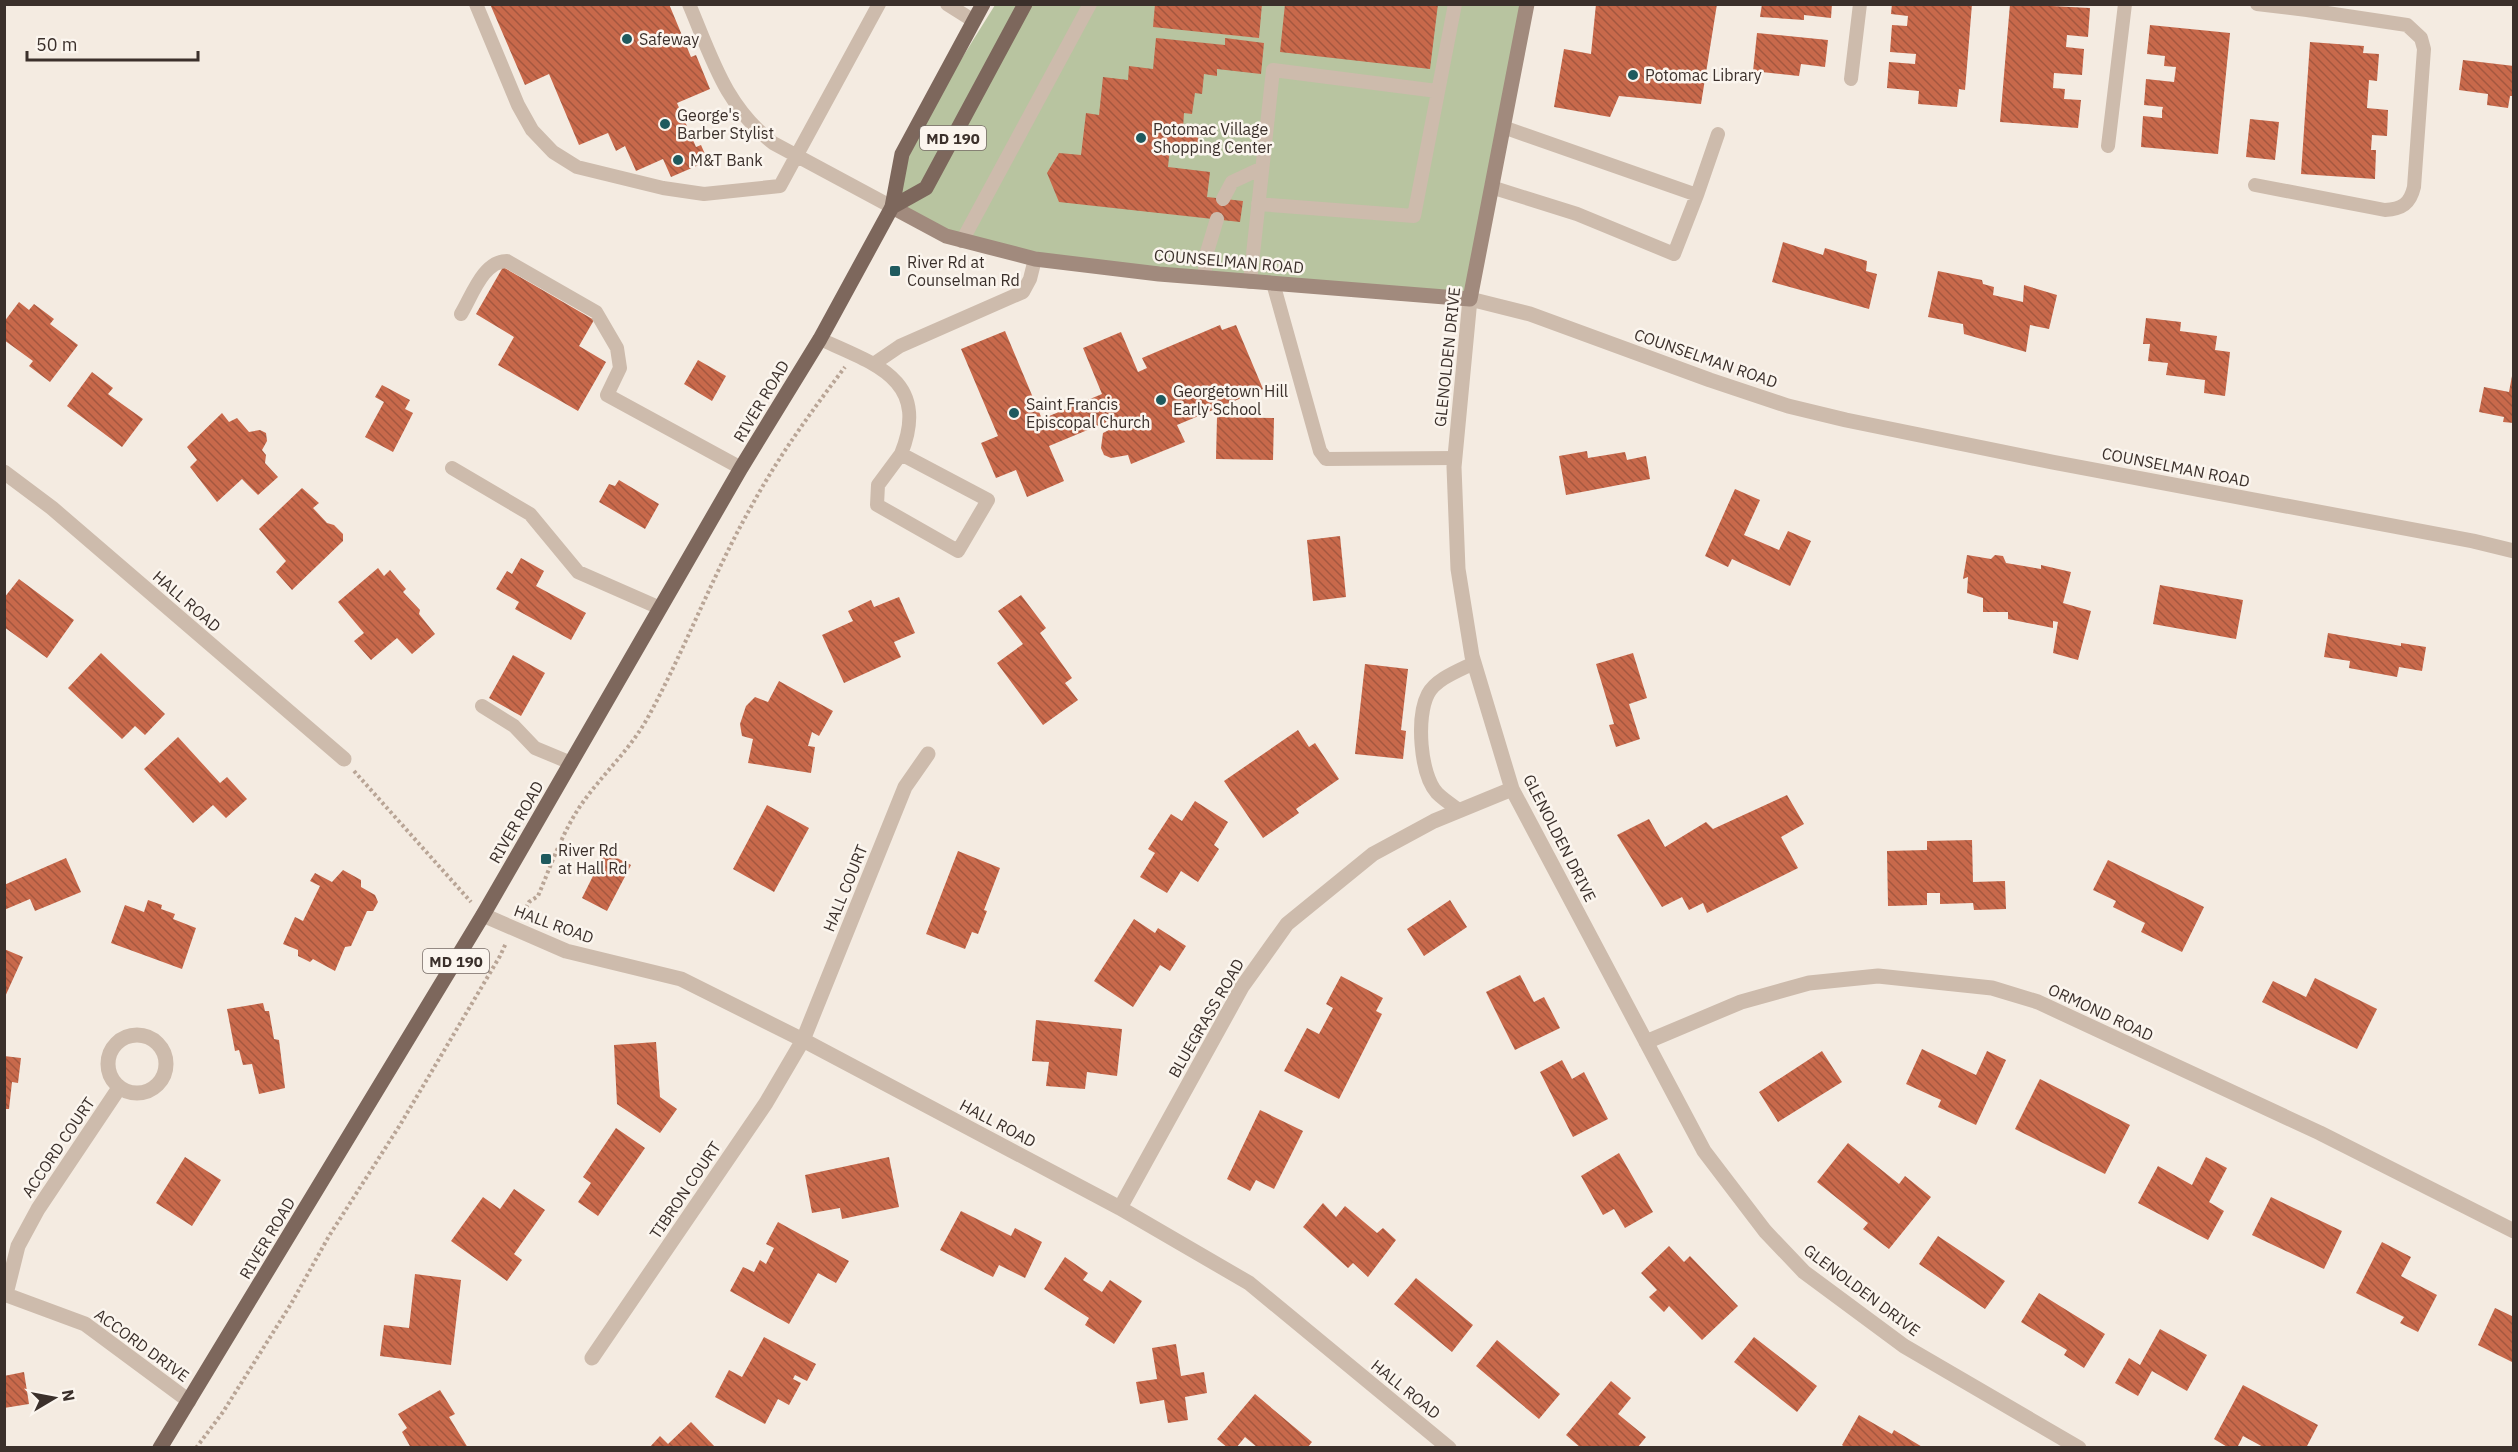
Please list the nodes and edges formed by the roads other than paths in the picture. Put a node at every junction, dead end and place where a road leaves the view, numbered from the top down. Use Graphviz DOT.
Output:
graph roads {
  1 [pos="476,4"];
  2 [pos="689,4"];
  3 [pos="879,4"];
  4 [pos="947,4"];
  5 [pos="983,4"];
  6 [pos="1025,4"];
  7 [pos="1090,4"];
  8 [pos="1455,4"];
  9 [pos="1527,4"];
  10 [pos="1860,4"];
  11 [pos="2125,4"];
  12 [pos="2257,4"];
  13 [pos="2307,7"];
  14 [pos="974,21"];
  15 [pos="1851,79"];
  16 [pos="1437,91"];
  17 [pos="1503,127"];
  18 [pos="1718,134"];
  19 [pos="2108,146"];
  20 [pos="796,155"];
  21 [pos="1262,168"];
  22 [pos="2255,185"];
  23 [pos="1491,187"];
  24 [pos="1696,195"];
  25 [pos="1223,199"];
  26 [pos="1258,204"];
  27 [pos="892,207"];
  28 [pos="1217,219"];
  29 [pos="962,241"];
  30 [pos="1035,260"];
  31 [pos="1204,278"];
  32 [pos="1250,282"];
  33 [pos="1274,283"];
  34 [pos="1470,299"];
  35 [pos="461,314"];
  36 [pos="820,339"];
  37 [pos="875,363"];
  38 [pos="901,454"];
  39 [pos="1455,458"];
  40 [pos="452,468"];
  41 [pos="741,468"];
  42 [pos="4,472"];
  43 [pos="2514,551"];
  44 [pos="660,608"];
  45 [pos="1474,663"];
  46 [pos="483,706"];
  47 [pos="928,754"];
  48 [pos="344,759"];
  49 [pos="571,763"];
  50 [pos="1512,789"];
  51 [pos="1460,810"];
  52 [pos="483,915"];
  53 [pos="803,1040"];
  54 [pos="1646,1042"];
  55 [pos="119,1088"];
  56 [pos="1120,1208"];
  57 [pos="2514,1231"];
  58 [pos="5,1294"];
  59 [pos="592,1358"];
  60 [pos="189,1401"];
  61 [pos="160,1448"];
  62 [pos="1449,1448"];
  63 [pos="2079,1448"];
  1 -- 20 [label="lane"];
  2 -- 20 [label="lane"];
  3 -- 20 [label="lane"];
  4 -- 14 [label="lane"];
  5 -- 14 [label="main road, RIVER ROAD / MD 190"];
  6 -- 27 [label="main road, MD 190"];
  7 -- 29 [label="lane"];
  8 -- 16 [label="lane"];
  9 -- 17 [label="street, GLENOLDEN DRIVE"];
  10 -- 15 [label="lane"];
  11 -- 19 [label="lane"];
  12 -- 13 [label="lane"];
  13 -- 22 [label="lane"];
  14 -- 27 [label="main road, RIVER ROAD / MD 190"];
  16 -- 21 [label="lane"];
  16 -- 26 [label="lane"];
  17 -- 23 [label="street, GLENOLDEN DRIVE"];
  17 -- 24 [label="lane"];
  18 -- 24 [label="lane"];
  20 -- 27 [label="lane"];
  21 -- 25 [label="lane"];
  21 -- 26 [label="lane"];
  23 -- 24 [label="lane"];
  23 -- 34 [label="street, GLENOLDEN DRIVE"];
  26 -- 32 [label="lane"];
  27 -- 29 [label="street, COUNSELMAN ROAD"];
  27 -- 36 [label="main road, RIVER ROAD / MD 190"];
  28 -- 31 [label="lane"];
  29 -- 30 [label="street, COUNSELMAN ROAD"];
  30 -- 31 [label="street, COUNSELMAN ROAD"];
  30 -- 37 [label="lane"];
  31 -- 32 [label="street, COUNSELMAN ROAD"];
  32 -- 33 [label="street, COUNSELMAN ROAD"];
  33 -- 34 [label="street, COUNSELMAN ROAD"];
  33 -- 39 [label="lane"];
  34 -- 39 [label="street, GLENOLDEN DRIVE"];
  34 -- 43 [label="street, COUNSELMAN ROAD"];
  35 -- 41 [label="lane"];
  36 -- 37 [label="lane"];
  36 -- 41 [label="main road, RIVER ROAD / MD 190"];
  37 -- 38 [label="lane"];
  38 -- 38 [label="lane"];
  39 -- 45 [label="street, GLENOLDEN DRIVE"];
  40 -- 44 [label="lane"];
  41 -- 44 [label="main road, RIVER ROAD / MD 190"];
  42 -- 48 [label="street, HALL ROAD"];
  44 -- 49 [label="main road, RIVER ROAD / MD 190"];
  45 -- 50 [label="street, GLENOLDEN DRIVE"];
  45 -- 51 [label="lane"];
  46 -- 49 [label="lane"];
  47 -- 53 [label="street, HALL COURT"];
  49 -- 52 [label="main road, RIVER ROAD / MD 190"];
  50 -- 51 [label="street, BLUEGRASS ROAD"];
  50 -- 54 [label="street, GLENOLDEN DRIVE"];
  51 -- 56 [label="street, BLUEGRASS ROAD"];
  52 -- 53 [label="street, HALL ROAD"];
  52 -- 60 [label="main road, RIVER ROAD / MD 190"];
  53 -- 56 [label="street, HALL ROAD"];
  53 -- 59 [label="street, TIBRON COURT"];
  54 -- 57 [label="street, ORMOND ROAD"];
  54 -- 63 [label="street, GLENOLDEN DRIVE"];
  55 -- 58 [label="street, ACCORD COURT"];
  56 -- 62 [label="street, HALL ROAD"];
  58 -- 60 [label="street, ACCORD DRIVE"];
  60 -- 61 [label="main road, RIVER ROAD / MD 190"];
}
